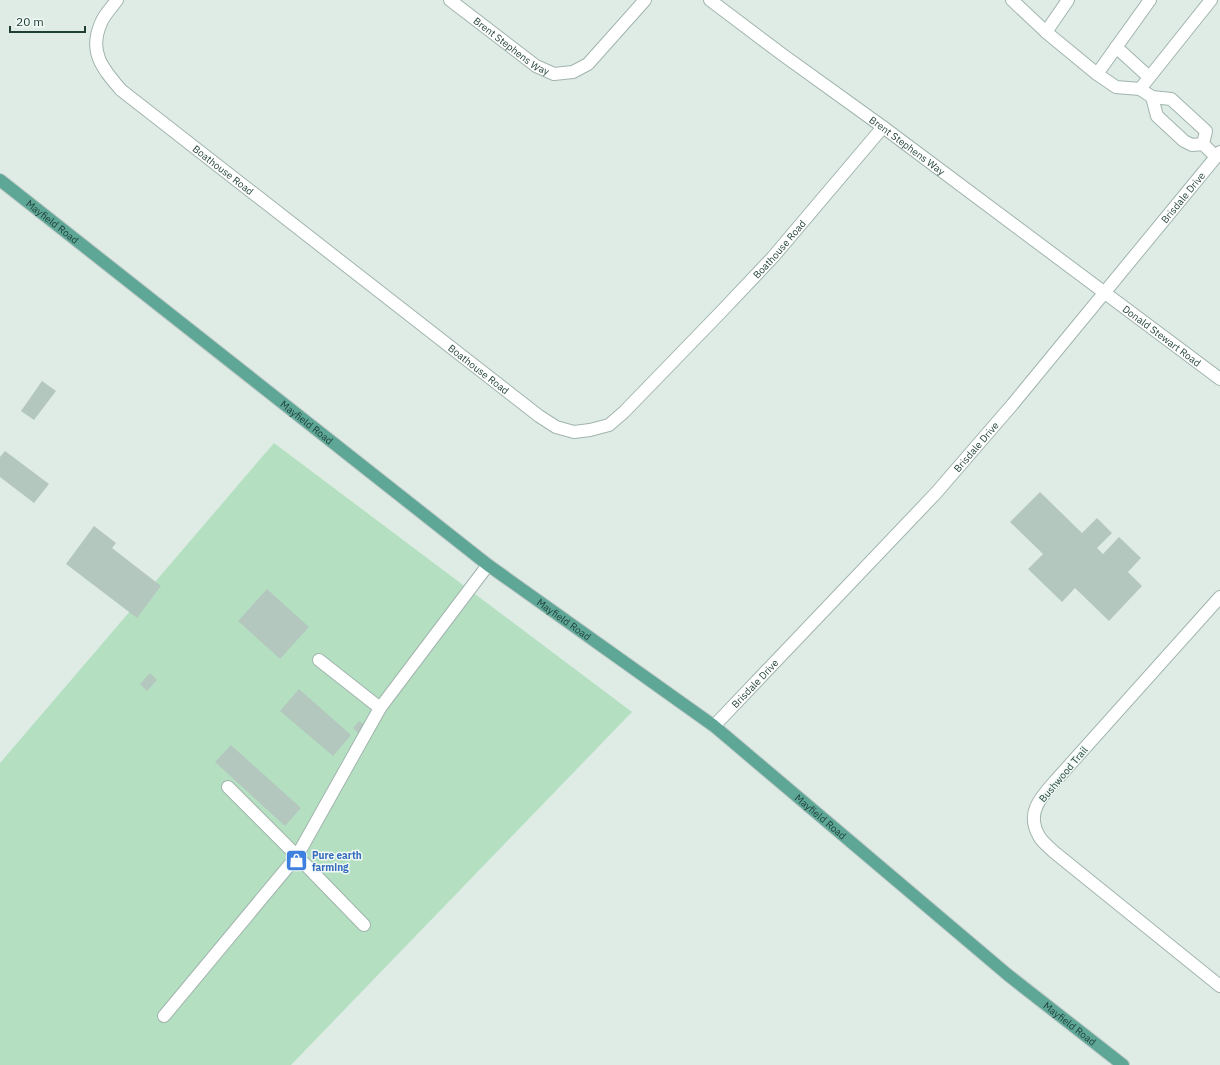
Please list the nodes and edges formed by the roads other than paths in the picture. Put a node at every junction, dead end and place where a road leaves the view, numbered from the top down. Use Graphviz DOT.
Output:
graph roads {
  1 [pos="117,0"];
  2 [pos="450,0"];
  3 [pos="645,0"];
  4 [pos="710,0"];
  5 [pos="1012,0"];
  6 [pos="1068,0"];
  7 [pos="1150,0"];
  8 [pos="1211,0"];
  9 [pos="1046,32"];
  10 [pos="1116,48"];
  11 [pos="1097,74"];
  12 [pos="1149,77"];
  13 [pos="1140,88"];
  14 [pos="1152,97"];
  15 [pos="883,127"];
  16 [pos="1203,144"];
  17 [pos="1218,155"];
  18 [pos="0,180"];
  19 [pos="1104,292"];
  20 [pos="1220,378"];
  21 [pos="488,565"];
  22 [pos="1220,597"];
  23 [pos="319,660"];
  24 [pos="380,708"];
  25 [pos="714,726"];
  26 [pos="228,787"];
  27 [pos="297,856"];
  28 [pos="364,925"];
  29 [pos="1220,986"];
  30 [pos="164,1016"];
  31 [pos="1123,1065"];
  1 -- 15 [label="street, Boathouse Road"];
  2 -- 3 [label="street, Brent Stephens Way"];
  4 -- 15 [label="street, Brent Stephens Way"];
  5 -- 9 [label="street"];
  6 -- 9 [label="street"];
  7 -- 10 [label="street"];
  8 -- 12 [label="street"];
  9 -- 11 [label="street"];
  10 -- 11 [label="street"];
  10 -- 12 [label="street"];
  11 -- 13 [label="street"];
  12 -- 13 [label="street"];
  13 -- 14 [label="street"];
  14 -- 16 [label="street"];
  14 -- 16 [label="street"];
  15 -- 19 [label="street, Brent Stephens Way"];
  16 -- 17 [label="street"];
  17 -- 19 [label="street, Brisdale Drive"];
  18 -- 21 [label="main road, Mayfield Road"];
  19 -- 20 [label="street, Donald Stewart Road"];
  19 -- 25 [label="street, Brisdale Drive"];
  21 -- 24 [label="street"];
  21 -- 25 [label="main road, Mayfield Road"];
  22 -- 29 [label="street, Bushwood Trail"];
  23 -- 24 [label="street"];
  24 -- 27 [label="street"];
  25 -- 31 [label="main road, Mayfield Road"];
  26 -- 27 [label="street"];
  27 -- 28 [label="street"];
  27 -- 30 [label="street"];
}
